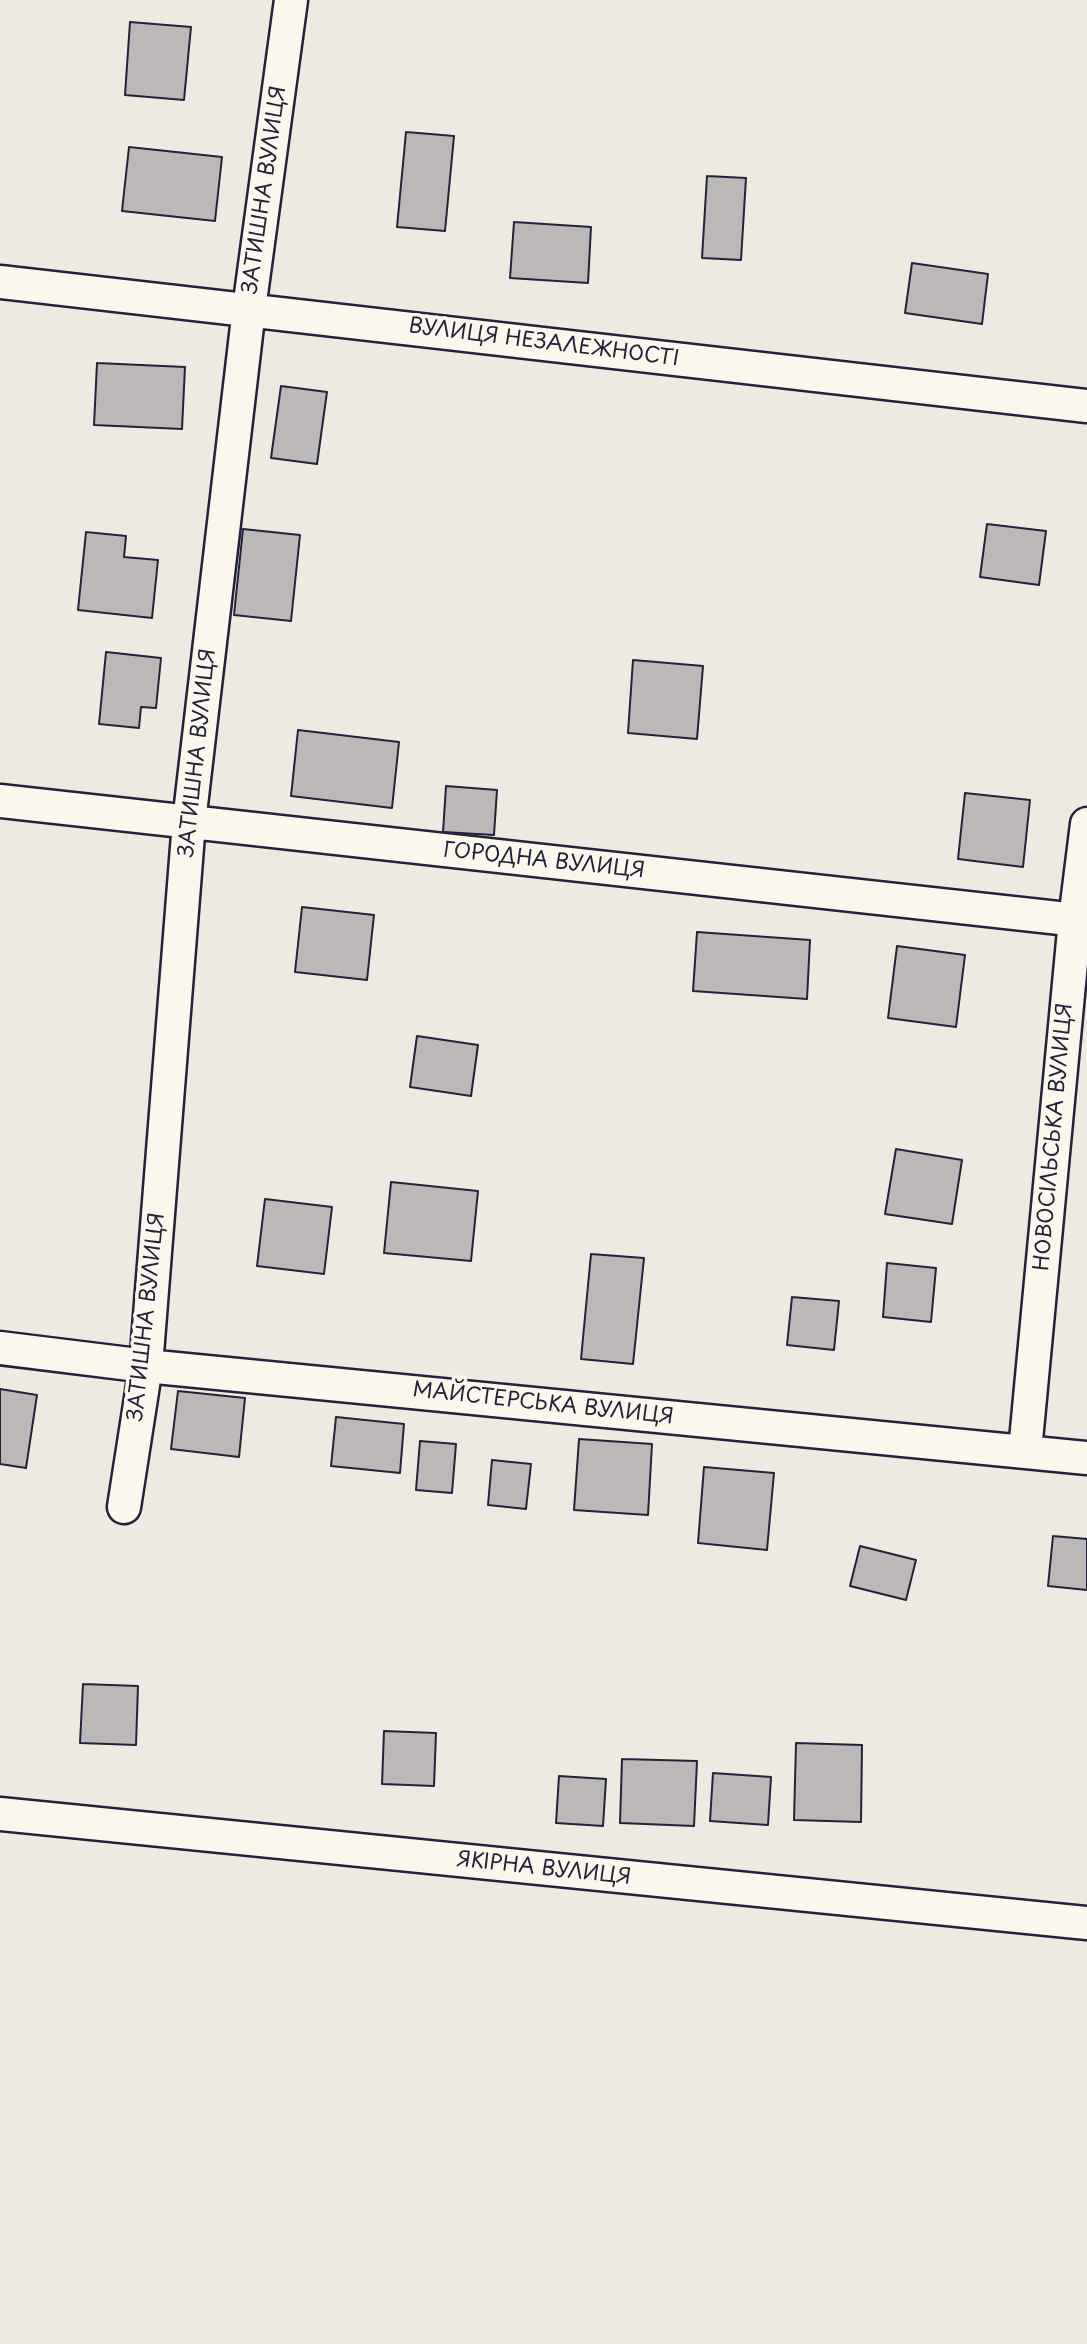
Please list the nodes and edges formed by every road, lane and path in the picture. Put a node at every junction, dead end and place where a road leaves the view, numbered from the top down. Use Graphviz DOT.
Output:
graph roads {
  1 [pos="292,0"];
  2 [pos="0,282"];
  3 [pos="249,309"];
  4 [pos="1087,406"];
  5 [pos="0,801"];
  6 [pos="189,822"];
  7 [pos="1087,824"];
  8 [pos="1081,921"];
  9 [pos="0,1348"];
  10 [pos="146,1366"];
  11 [pos="1024,1451"];
  12 [pos="1087,1458"];
  13 [pos="124,1507"];
  14 [pos="0,1814"];
  15 [pos="1087,1923"];
  1 -- 3 [label="street, ЗАТИШНА ВУЛИЦЯ"];
  2 -- 3 [label="street, ВУЛИЦЯ НЕЗАЛЕЖНОСТІ"];
  3 -- 4 [label="street, ВУЛИЦЯ НЕЗАЛЕЖНОСТІ"];
  3 -- 6 [label="street, ЗАТИШНА ВУЛИЦЯ"];
  5 -- 6 [label="street, ГОРОДНА ВУЛИЦЯ"];
  6 -- 8 [label="street, ГОРОДНА ВУЛИЦЯ"];
  6 -- 10 [label="street, ЗАТИШНА ВУЛИЦЯ"];
  7 -- 8 [label="street, НОВОСІЛЬСЬКА ВУЛИЦЯ"];
  8 -- 11 [label="street, НОВОСІЛЬСЬКА ВУЛИЦЯ"];
  9 -- 10 [label="street, МАЙСТЕРСЬКА ВУЛИЦЯ"];
  10 -- 11 [label="street, МАЙСТЕРСЬКА ВУЛИЦЯ"];
  10 -- 13 [label="street, ЗАТИШНА ВУЛИЦЯ"];
  11 -- 12 [label="street, МАЙСТЕРСЬКА ВУЛИЦЯ"];
  14 -- 15 [label="street, ЯКІРНА ВУЛИЦЯ"];
}
